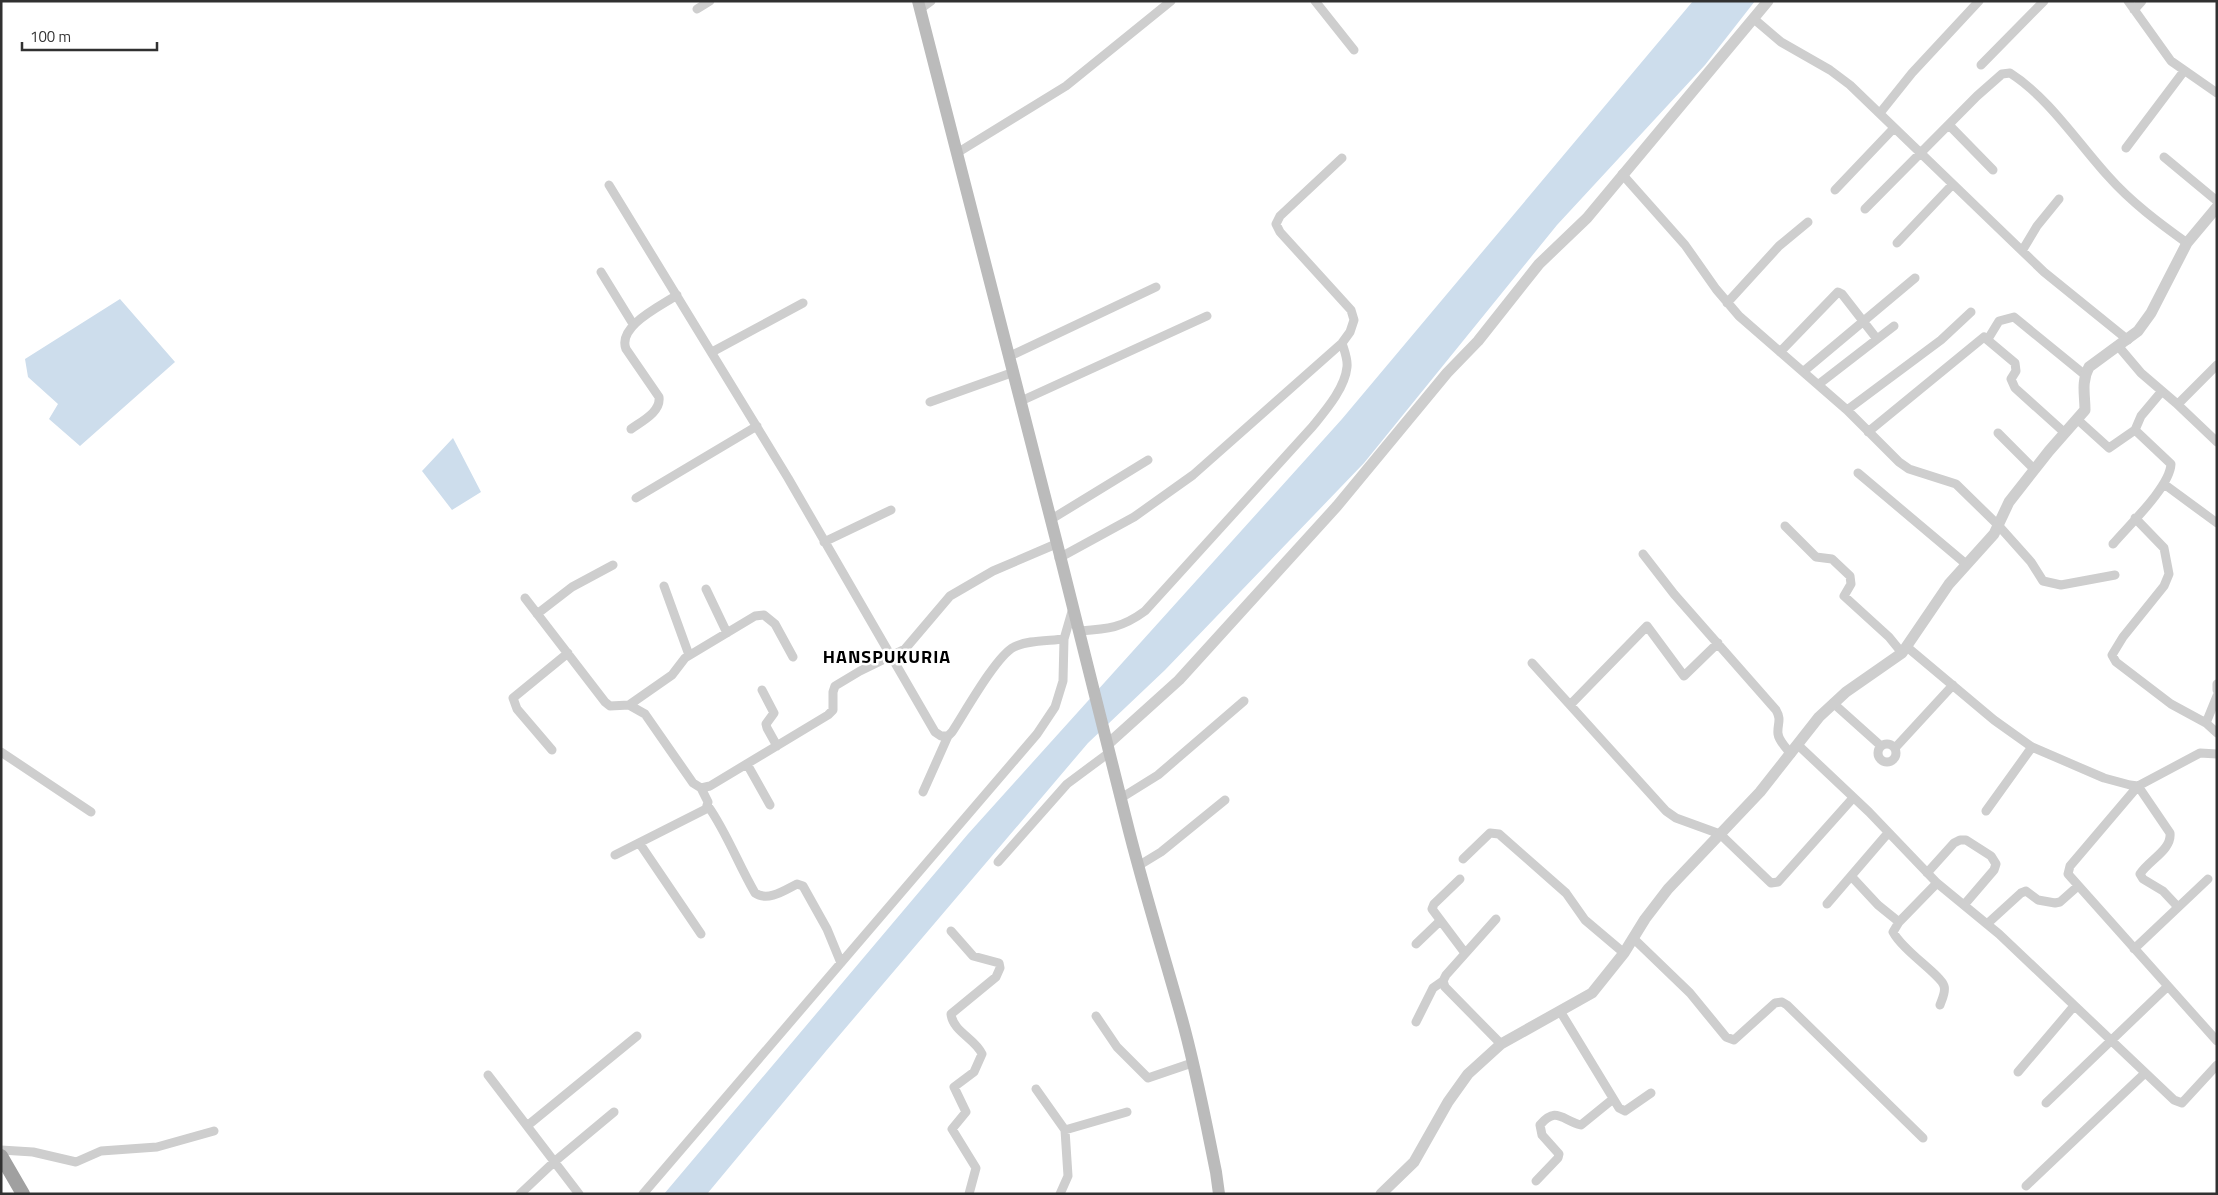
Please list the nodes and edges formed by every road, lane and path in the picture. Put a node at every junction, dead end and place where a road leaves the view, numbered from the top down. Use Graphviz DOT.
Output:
graph roads {
  1 [pos="710,1"];
  2 [pos="931,1"];
  3 [pos="1170,1"];
  4 [pos="1315,1"];
  5 [pos="1768,1"];
  6 [pos="1979,1"];
  7 [pos="2044,1"];
  8 [pos="2128,1"];
  9 [pos="2142,1"];
  10 [pos="919,5"];
  11 [pos="697,9"];
  12 [pos="2134,10"];
  13 [pos="1754,19"];
  14 [pos="1354,50"];
  15 [pos="1981,65"];
  16 [pos="2184,71"];
  17 [pos="2217,93"];
  18 [pos="1880,113"];
  19 [pos="1948,124"];
  20 [pos="1894,128"];
  21 [pos="2126,148"];
  22 [pos="957,153"];
  23 [pos="1919,153"];
  24 [pos="2164,157"];
  25 [pos="1342,158"];
  26 [pos="1993,170"];
  27 [pos="1622,174"];
  28 [pos="609,185"];
  29 [pos="1952,185"];
  30 [pos="1835,190"];
  31 [pos="2059,199"];
  32 [pos="2217,201"];
  33 [pos="2217,207"];
  34 [pos="1865,209"];
  35 [pos="1808,222"];
  36 [pos="1897,243"];
  37 [pos="2187,243"];
  38 [pos="2022,251"];
  39 [pos="601,272"];
  40 [pos="1915,278"];
  41 [pos="1156,286"];
  42 [pos="677,295"];
  43 [pos="1726,302"];
  44 [pos="803,303"];
  45 [pos="1971,312"];
  46 [pos="1207,316"];
  47 [pos="1864,321"];
  48 [pos="633,324"];
  49 [pos="1894,326"];
  50 [pos="1877,338"];
  51 [pos="1988,338"];
  52 [pos="1342,343"];
  53 [pos="2124,343"];
  54 [pos="712,352"];
  55 [pos="1780,352"];
  56 [pos="1010,356"];
  57 [pos="2217,365"];
  58 [pos="1014,372"];
  59 [pos="1804,372"];
  60 [pos="2084,375"];
  61 [pos="1819,384"];
  62 [pos="2162,391"];
  63 [pos="1021,401"];
  64 [pos="930,402"];
  65 [pos="2176,403"];
  66 [pos="1847,410"];
  67 [pos="2078,420"];
  68 [pos="757,426"];
  69 [pos="631,429"];
  70 [pos="2135,430"];
  71 [pos="1868,432"];
  72 [pos="1998,433"];
  73 [pos="2065,434"];
  74 [pos="2215,437"];
  75 [pos="1148,460"];
  76 [pos="2034,469"];
  77 [pos="1858,472"];
  78 [pos="2164,484"];
  79 [pos="636,498"];
  80 [pos="891,510"];
  81 [pos="2135,518"];
  82 [pos="1050,520"];
  83 [pos="2217,523"];
  84 [pos="1998,525"];
  85 [pos="1785,526"];
  86 [pos="824,542"];
  87 [pos="1056,544"];
  88 [pos="2113,544"];
  89 [pos="1642,554"];
  90 [pos="1059,558"];
  91 [pos="1966,564"];
  92 [pos="613,565"];
  93 [pos="2115,575"];
  94 [pos="664,586"];
  95 [pos="706,589"];
  96 [pos="525,598"];
  97 [pos="1073,608"];
  98 [pos="537,614"];
  99 [pos="1080,631"];
  100 [pos="727,633"];
  101 [pos="1064,639"];
  102 [pos="1718,643"];
  103 [pos="1905,650"];
  104 [pos="568,653"];
  105 [pos="689,655"];
  106 [pos="793,657"];
  107 [pos="891,658"];
  108 [pos="1532,663"];
  109 [pos="2217,684"];
  110 [pos="1953,685"];
  111 [pos="762,690"];
  112 [pos="2217,690"];
  113 [pos="2217,696"];
  114 [pos="1244,701"];
  115 [pos="1834,703"];
  116 [pos="630,705"];
  117 [pos="1570,705"];
  118 [pos="2206,723"];
  119 [pos="2217,734"];
  120 [pos="948,736"];
  121 [pos="1108,744"];
  122 [pos="777,746"];
  123 [pos="1881,746"];
  124 [pos="2032,747"];
  125 [pos="1895,748"];
  126 [pos="1794,749"];
  127 [pos="552,750"];
  128 [pos="1,752"];
  129 [pos="2217,754"];
  130 [pos="747,764"];
  131 [pos="2138,786"];
  132 [pos="701,788"];
  133 [pos="923,792"];
  134 [pos="1121,798"];
  135 [pos="1852,798"];
  136 [pos="1225,800"];
  137 [pos="770,805"];
  138 [pos="708,806"];
  139 [pos="1986,811"];
  140 [pos="91,812"];
  141 [pos="1888,833"];
  142 [pos="1720,834"];
  143 [pos="640,844"];
  144 [pos="615,855"];
  145 [pos="1463,859"];
  146 [pos="998,862"];
  147 [pos="1138,866"];
  148 [pos="1927,873"];
  149 [pos="1851,876"];
  150 [pos="2208,879"];
  151 [pos="1460,880"];
  152 [pos="1937,883"];
  153 [pos="2078,886"];
  154 [pos="1828,904"];
  155 [pos="1964,905"];
  156 [pos="2178,907"];
  157 [pos="1496,919"];
  158 [pos="1440,921"];
  159 [pos="1899,922"];
  160 [pos="1987,924"];
  161 [pos="951,932"];
  162 [pos="702,934"];
  163 [pos="1634,939"];
  164 [pos="1416,944"];
  165 [pos="2134,950"];
  166 [pos="1466,953"];
  167 [pos="1624,953"];
  168 [pos="841,963"];
  169 [pos="1443,981"];
  170 [pos="2168,986"];
  171 [pos="1940,1005"];
  172 [pos="2074,1006"];
  173 [pos="1560,1011"];
  174 [pos="1096,1016"];
  175 [pos="1416,1022"];
  176 [pos="637,1036"];
  177 [pos="2217,1041"];
  178 [pos="2110,1042"];
  179 [pos="1501,1044"];
  180 [pos="1192,1063"];
  181 [pos="2217,1065"];
  182 [pos="2018,1072"];
  183 [pos="2144,1074"];
  184 [pos="488,1075"];
  185 [pos="1036,1089"];
  186 [pos="1651,1093"];
  187 [pos="1613,1099"];
  188 [pos="2046,1103"];
  189 [pos="614,1112"];
  190 [pos="1127,1112"];
  191 [pos="527,1126"];
  192 [pos="1066,1130"];
  193 [pos="214,1131"];
  194 [pos="1922,1138"];
  195 [pos="1,1150"];
  196 [pos="1,1156"];
  197 [pos="554,1162"];
  198 [pos="1536,1181"];
  199 [pos="2026,1186"];
  200 [pos="23,1194"];
  201 [pos="520,1194"];
  202 [pos="579,1194"];
  203 [pos="643,1194"];
  204 [pos="969,1194"];
  205 [pos="1060,1194"];
  206 [pos="1219,1194"];
  207 [pos="1381,1194"];
  1 -- 11 [label="street"];
  2 -- 10 [label="street"];
  3 -- 22 [label="street"];
  4 -- 14 [label="street"];
  5 -- 13 [label="street"];
  6 -- 18 [label="street"];
  7 -- 15 [label="street"];
  8 -- 12 [label="street"];
  9 -- 12 [label="street"];
  10 -- 22 [label="main road"];
  12 -- 16 [label="street"];
  13 -- 18 [label="street"];
  13 -- 27 [label="street"];
  16 -- 17 [label="street"];
  16 -- 21 [label="street"];
  18 -- 20 [label="street"];
  19 -- 23 [label="street"];
  19 -- 26 [label="street"];
  19 -- 37 [label="street"];
  20 -- 23 [label="street"];
  20 -- 30 [label="street"];
  22 -- 56 [label="main road"];
  23 -- 29 [label="street"];
  23 -- 34 [label="street"];
  24 -- 32 [label="street"];
  25 -- 52 [label="street"];
  27 -- 43 [label="street"];
  27 -- 121 [label="street"];
  28 -- 42 [label="street"];
  29 -- 36 [label="street"];
  29 -- 38 [label="street"];
  31 -- 38 [label="street"];
  33 -- 37 [label="street"];
  35 -- 43 [label="street"];
  37 -- 53 [label="street"];
  38 -- 53 [label="street"];
  39 -- 48 [label="street"];
  40 -- 47 [label="street"];
  41 -- 56 [label="street"];
  42 -- 48 [label="street"];
  42 -- 54 [label="street"];
  43 -- 55 [label="street"];
  44 -- 54 [label="street"];
  45 -- 66 [label="street"];
  46 -- 63 [label="street"];
  47 -- 50 [label="street"];
  47 -- 55 [label="street"];
  47 -- 59 [label="street"];
  48 -- 69 [label="street"];
  49 -- 50 [label="street"];
  50 -- 61 [label="street"];
  51 -- 60 [label="street"];
  51 -- 71 [label="street"];
  51 -- 73 [label="street"];
  52 -- 90 [label="street"];
  52 -- 99 [label="street"];
  53 -- 60 [label="street"];
  53 -- 62 [label="street"];
  54 -- 68 [label="street"];
  55 -- 59 [label="street"];
  56 -- 58 [label="main road"];
  57 -- 65 [label="street"];
  58 -- 63 [label="main road"];
  58 -- 64 [label="street"];
  59 -- 61 [label="street"];
  60 -- 67 [label="street"];
  61 -- 66 [label="street"];
  62 -- 65 [label="street"];
  62 -- 70 [label="street"];
  63 -- 82 [label="main road"];
  65 -- 74 [label="street"];
  66 -- 71 [label="street"];
  67 -- 70 [label="street"];
  67 -- 73 [label="street"];
  68 -- 79 [label="street"];
  68 -- 86 [label="street"];
  70 -- 78 [label="street"];
  71 -- 84 [label="street"];
  72 -- 76 [label="street"];
  73 -- 76 [label="street"];
  75 -- 82 [label="street"];
  76 -- 84 [label="street"];
  77 -- 91 [label="street"];
  78 -- 81 [label="street"];
  78 -- 83 [label="street"];
  80 -- 86 [label="street"];
  81 -- 88 [label="street"];
  81 -- 118 [label="street"];
  82 -- 87 [label="main road"];
  84 -- 91 [label="street"];
  84 -- 93 [label="street"];
  85 -- 103 [label="street"];
  86 -- 107 [label="street"];
  87 -- 90 [label="main road"];
  87 -- 107 [label="street"];
  89 -- 102 [label="street"];
  90 -- 97 [label="main road"];
  91 -- 103 [label="street"];
  92 -- 98 [label="street"];
  94 -- 105 [label="street"];
  95 -- 100 [label="street"];
  96 -- 98 [label="street"];
  97 -- 99 [label="main road"];
  97 -- 101 [label="street"];
  98 -- 104 [label="street"];
  99 -- 121 [label="main road"];
  100 -- 105 [label="street"];
  100 -- 106 [label="street"];
  101 -- 120 [label="street"];
  101 -- 168 [label="street"];
  102 -- 117 [label="street"];
  102 -- 126 [label="street"];
  103 -- 110 [label="street"];
  103 -- 115 [label="street"];
  104 -- 116 [label="street"];
  104 -- 127 [label="street"];
  105 -- 116 [label="street"];
  107 -- 120 [label="street"];
  107 -- 122 [label="street"];
  108 -- 117 [label="street"];
  109 -- 112 [label="street"];
  110 -- 124 [label="street"];
  110 -- 125 [label="street"];
  111 -- 122 [label="street"];
  113 -- 118 [label="street"];
  114 -- 134 [label="street"];
  115 -- 123 [label="street"];
  115 -- 126 [label="street"];
  116 -- 132 [label="street"];
  117 -- 142 [label="street"];
  118 -- 119 [label="street"];
  120 -- 133 [label="street"];
  121 -- 134 [label="main road"];
  121 -- 146 [label="street"];
  122 -- 130 [label="street"];
  123 -- 125 [label="street"];
  123 -- 125 [label="street"];
  124 -- 131 [label="street"];
  124 -- 139 [label="street"];
  126 -- 135 [label="street"];
  126 -- 142 [label="street"];
  128 -- 140 [label="street"];
  129 -- 131 [label="street"];
  130 -- 132 [label="street"];
  130 -- 137 [label="street"];
  131 -- 153 [label="street"];
  131 -- 156 [label="street"];
  132 -- 138 [label="street"];
  134 -- 147 [label="main road"];
  135 -- 141 [label="street"];
  135 -- 142 [label="street"];
  136 -- 147 [label="street"];
  138 -- 143 [label="street"];
  138 -- 168 [label="street"];
  141 -- 148 [label="street"];
  141 -- 149 [label="street"];
  142 -- 163 [label="street"];
  143 -- 144 [label="street"];
  143 -- 162 [label="street"];
  145 -- 167 [label="street"];
  147 -- 180 [label="main road"];
  148 -- 152 [label="street"];
  148 -- 155 [label="street"];
  149 -- 154 [label="street"];
  149 -- 159 [label="street"];
  150 -- 156 [label="street"];
  151 -- 158 [label="street"];
  152 -- 155 [label="street"];
  152 -- 159 [label="street"];
  153 -- 160 [label="street"];
  153 -- 165 [label="street"];
  155 -- 160 [label="street"];
  156 -- 165 [label="street"];
  157 -- 166 [label="street"];
  158 -- 164 [label="street"];
  158 -- 166 [label="street"];
  159 -- 171 [label="street"];
  160 -- 172 [label="street"];
  161 -- 204 [label="street"];
  163 -- 167 [label="street"];
  163 -- 194 [label="street"];
  165 -- 170 [label="street"];
  166 -- 169 [label="street"];
  167 -- 173 [label="street"];
  168 -- 203 [label="street"];
  169 -- 175 [label="street"];
  169 -- 179 [label="street"];
  170 -- 177 [label="street"];
  170 -- 178 [label="street"];
  172 -- 178 [label="street"];
  172 -- 182 [label="street"];
  173 -- 179 [label="street"];
  173 -- 187 [label="street"];
  174 -- 180 [label="street"];
  176 -- 191 [label="street"];
  178 -- 183 [label="street"];
  178 -- 188 [label="street"];
  179 -- 207 [label="street"];
  180 -- 206 [label="main road"];
  181 -- 183 [label="street"];
  183 -- 199 [label="street"];
  184 -- 191 [label="street"];
  185 -- 192 [label="street"];
  186 -- 187 [label="street"];
  187 -- 198 [label="street"];
  189 -- 197 [label="street"];
  190 -- 192 [label="street"];
  191 -- 197 [label="street"];
  192 -- 205 [label="street"];
  193 -- 195 [label="street"];
  196 -- 200 [label="highway"];
  197 -- 201 [label="street"];
  197 -- 202 [label="street"];
}
